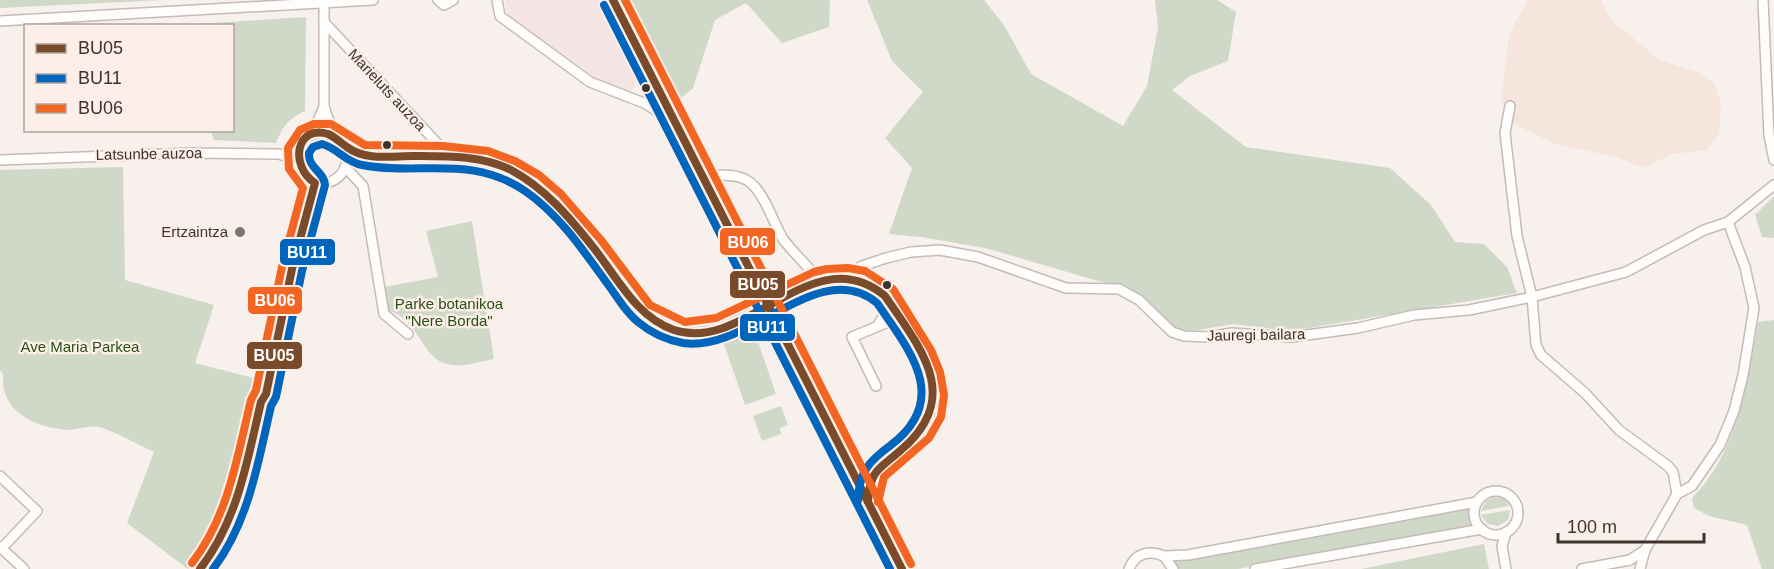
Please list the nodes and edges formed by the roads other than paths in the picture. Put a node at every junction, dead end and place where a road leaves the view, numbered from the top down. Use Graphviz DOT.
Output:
graph roads {
  1 [pos="373,0"];
  2 [pos="438,0"];
  3 [pos="453,0"];
  4 [pos="497,0"];
  5 [pos="613,0"];
  6 [pos="1762,0"];
  7 [pos="324,1"];
  8 [pos="0,21"];
  9 [pos="324,22"];
  10 [pos="324,106"];
  11 [pos="1510,106"];
  12 [pos="674,122"];
  13 [pos="311,136"];
  14 [pos="335,137"];
  15 [pos="343,144"];
  16 [pos="450,158"];
  17 [pos="0,160"];
  18 [pos="297,160"];
  19 [pos="1774,160"];
  20 [pos="345,168"];
  21 [pos="720,176"];
  22 [pos="315,183"];
  23 [pos="1774,185"];
  24 [pos="1728,222"];
  25 [pos="845,276"];
  26 [pos="819,281"];
  27 [pos="885,296"];
  28 [pos="1532,297"];
  29 [pos="903,323"];
  30 [pos="878,325"];
  31 [pos="408,334"];
  32 [pos="876,386"];
  33 [pos="849,464"];
  34 [pos="878,465"];
  35 [pos="0,476"];
  36 [pos="1677,494"];
  37 [pos="868,501"];
  38 [pos="1477,502"];
  39 [pos="1482,529"];
  40 [pos="1506,532"];
  41 [pos="1492,534"];
  42 [pos="1502,546"];
  43 [pos="1,547"];
  44 [pos="1644,550"];
  45 [pos="1164,556"];
  46 [pos="1632,562"];
  47 [pos="1505,565"];
  48 [pos="24,569"];
  49 [pos="200,569"];
  50 [pos="902,569"];
  51 [pos="1129,569"];
  52 [pos="1173,569"];
  53 [pos="1255,569"];
  54 [pos="1513,569"];
  55 [pos="1582,569"];
  56 [pos="1639,569"];
  1 -- 7 [label="street"];
  2 -- 3 [label="street"];
  4 -- 12 [label="street"];
  5 -- 12 [label="main road"];
  6 -- 19 [label="street"];
  7 -- 8 [label="street"];
  7 -- 9 [label="street"];
  9 -- 10 [label="street"];
  9 -- 16 [label="street, Marieluts auzoa"];
  10 -- 13 [label="street"];
  10 -- 14 [label="street"];
  11 -- 28 [label="street"];
  12 -- 33 [label="main road, bridge"];
  13 -- 14 [label="street"];
  13 -- 18 [label="street"];
  14 -- 15 [label="street"];
  15 -- 16 [label="street"];
  15 -- 20 [label="street"];
  16 -- 26 [label="street, Jauregi bailara"];
  17 -- 18 [label="street, Latsunbe auzoa"];
  18 -- 22 [label="street"];
  20 -- 22 [label="street"];
  20 -- 31 [label="street"];
  21 -- 26 [label="street"];
  22 -- 49 [label="street"];
  23 -- 24 [label="street, Jauregi bailara"];
  24 -- 28 [label="street, Jauregi bailara"];
  24 -- 36 [label="street"];
  25 -- 26 [label="street, Jauregi bailara"];
  25 -- 27 [label="street"];
  25 -- 28 [label="street, Jauregi bailara"];
  27 -- 29 [label="street"];
  27 -- 30 [label="street"];
  28 -- 36 [label="street"];
  29 -- 30 [label="street"];
  29 -- 34 [label="street"];
  30 -- 32 [label="street"];
  33 -- 34 [label="street"];
  33 -- 37 [label="main road"];
  34 -- 37 [label="street"];
  35 -- 43 [label="street"];
  36 -- 44 [label="street"];
  37 -- 50 [label="main road"];
  38 -- 39 [label="street"];
  38 -- 40 [label="street"];
  38 -- 45 [label="street"];
  39 -- 41 [label="street"];
  39 -- 53 [label="street"];
  40 -- 41 [label="street"];
  40 -- 42 [label="street"];
  41 -- 42 [label="street"];
  42 -- 47 [label="street"];
  43 -- 48 [label="street"];
  44 -- 46 [label="street"];
  44 -- 56 [label="street"];
  45 -- 51 [label="street"];
  45 -- 52 [label="street"];
  46 -- 55 [label="street"];
  46 -- 56 [label="street"];
  47 -- 54 [label="street"];
}
